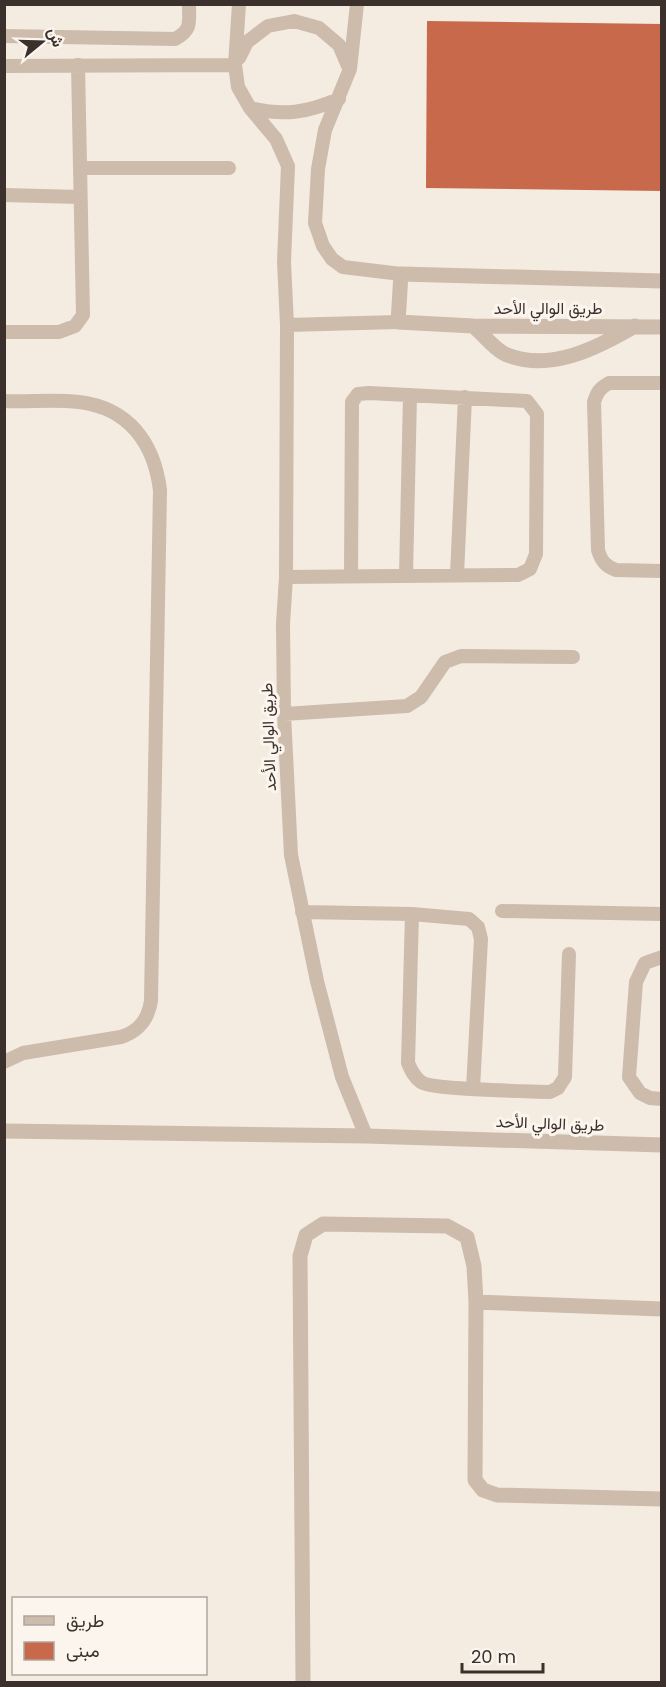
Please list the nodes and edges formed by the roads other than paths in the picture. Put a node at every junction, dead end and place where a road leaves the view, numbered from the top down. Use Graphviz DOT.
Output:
graph roads {
  1 [pos="189,4"];
  2 [pos="239,4"];
  3 [pos="357,4"];
  4 [pos="4,36"];
  5 [pos="78,65"];
  6 [pos="235,65"];
  7 [pos="4,66"];
  8 [pos="350,69"];
  9 [pos="339,99"];
  10 [pos="250,108"];
  11 [pos="81,168"];
  12 [pos="229,168"];
  13 [pos="4,195"];
  14 [pos="80,196"];
  15 [pos="401,274"];
  16 [pos="662,281"];
  17 [pos="398,322"];
  18 [pos="287,325"];
  19 [pos="473,326"];
  20 [pos="635,326"];
  21 [pos="662,327"];
  22 [pos="4,332"];
  23 [pos="662,383"];
  24 [pos="410,395"];
  25 [pos="465,397"];
  26 [pos="4,402"];
  27 [pos="662,571"];
  28 [pos="457,575"];
  29 [pos="351,576"];
  30 [pos="406,576"];
  31 [pos="286,578"];
  32 [pos="573,657"];
  33 [pos="285,714"];
  34 [pos="502,911"];
  35 [pos="302,912"];
  36 [pos="412,914"];
  37 [pos="662,914"];
  38 [pos="569,954"];
  39 [pos="662,957"];
  40 [pos="4,1062"];
  41 [pos="473,1089"];
  42 [pos="662,1099"];
  43 [pos="4,1131"];
  44 [pos="366,1136"];
  45 [pos="662,1144"];
  46 [pos="476,1302"];
  47 [pos="662,1309"];
  48 [pos="662,1500"];
  49 [pos="303,1683"];
  1 -- 4 [label="lane"];
  2 -- 6 [label="lane"];
  3 -- 8 [label="lane"];
  5 -- 6 [label="lane"];
  5 -- 7 [label="lane"];
  5 -- 11 [label="lane"];
  6 -- 8 [label="lane"];
  6 -- 10 [label="lane"];
  8 -- 9 [label="lane"];
  9 -- 10 [label="lane"];
  9 -- 15 [label="lane"];
  10 -- 18 [label="lane, طريق الوالي الأحد"];
  11 -- 12 [label="lane"];
  11 -- 14 [label="lane"];
  13 -- 14 [label="lane"];
  14 -- 22 [label="lane"];
  15 -- 16 [label="street, طريق الوالي الأحد"];
  15 -- 17 [label="street"];
  17 -- 18 [label="lane"];
  17 -- 19 [label="street, طريق الوالي الأحد"];
  18 -- 31 [label="lane, طريق الوالي الأحد"];
  19 -- 20 [label="street, طريق الوالي الأحد"];
  19 -- 20 [label="street"];
  20 -- 21 [label="street, طريق الوالي الأحد"];
  23 -- 27 [label="lane"];
  24 -- 25 [label="lane"];
  24 -- 29 [label="lane"];
  24 -- 30 [label="lane"];
  25 -- 28 [label="lane"];
  25 -- 28 [label="lane"];
  26 -- 40 [label="lane"];
  28 -- 30 [label="lane"];
  29 -- 30 [label="lane"];
  29 -- 31 [label="lane"];
  31 -- 33 [label="lane, طريق الوالي الأحد"];
  32 -- 33 [label="lane"];
  33 -- 35 [label="lane, طريق الوالي الأحد"];
  34 -- 37 [label="lane"];
  35 -- 36 [label="lane"];
  35 -- 44 [label="lane, طريق الوالي الأحد"];
  36 -- 41 [label="lane"];
  36 -- 41 [label="lane"];
  38 -- 41 [label="lane"];
  39 -- 42 [label="lane"];
  43 -- 44 [label="street, طريق الوالي الأحد"];
  44 -- 45 [label="street, طريق الوالي الأحد"];
  46 -- 47 [label="street"];
  46 -- 48 [label="street"];
  46 -- 49 [label="street"];
}
